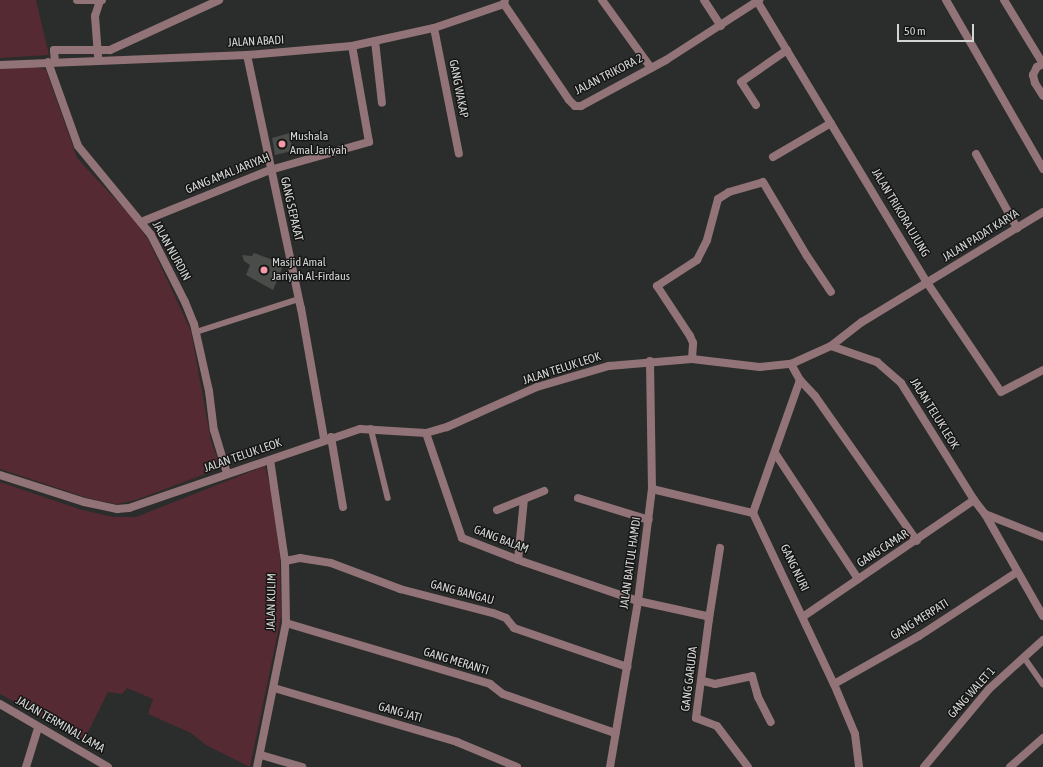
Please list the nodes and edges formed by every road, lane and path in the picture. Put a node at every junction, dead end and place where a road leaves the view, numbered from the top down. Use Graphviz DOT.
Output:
graph roads {
  1 [pos="77,0"];
  2 [pos="219,0"];
  3 [pos="602,0"];
  4 [pos="704,0"];
  5 [pos="946,0"];
  6 [pos="1004,0"];
  7 [pos="101,1"];
  8 [pos="758,1"];
  9 [pos="504,2"];
  10 [pos="721,26"];
  11 [pos="434,28"];
  12 [pos="375,41"];
  13 [pos="352,46"];
  14 [pos="787,50"];
  15 [pos="96,51"];
  16 [pos="247,55"];
  17 [pos="100,60"];
  18 [pos="51,62"];
  19 [pos="0,65"];
  20 [pos="650,68"];
  21 [pos="1043,96"];
  22 [pos="382,103"];
  23 [pos="756,105"];
  24 [pos="831,123"];
  25 [pos="459,154"];
  26 [pos="976,154"];
  27 [pos="773,158"];
  28 [pos="1043,169"];
  29 [pos="270,170"];
  30 [pos="1043,212"];
  31 [pos="141,222"];
  32 [pos="1017,228"];
  33 [pos="928,284"];
  34 [pos="832,292"];
  35 [pos="299,299"];
  36 [pos="196,332"];
  37 [pos="831,346"];
  38 [pos="692,359"];
  39 [pos="650,361"];
  40 [pos="791,364"];
  41 [pos="1043,370"];
  42 [pos="800,380"];
  43 [pos="371,428"];
  44 [pos="426,433"];
  45 [pos="328,438"];
  46 [pos="775,453"];
  47 [pos="270,460"];
  48 [pos="227,473"];
  49 [pos="0,475"];
  50 [pos="652,489"];
  51 [pos="544,491"];
  52 [pos="388,498"];
  53 [pos="578,498"];
  54 [pos="524,499"];
  55 [pos="974,500"];
  56 [pos="343,507"];
  57 [pos="497,510"];
  58 [pos="753,513"];
  59 [pos="985,514"];
  60 [pos="649,520"];
  61 [pos="1043,537"];
  62 [pos="917,541"];
  63 [pos="720,548"];
  64 [pos="518,560"];
  65 [pos="285,561"];
  66 [pos="1017,572"];
  67 [pos="858,579"];
  68 [pos="638,601"];
  69 [pos="804,616"];
  70 [pos="1043,616"];
  71 [pos="709,619"];
  72 [pos="286,623"];
  73 [pos="1043,640"];
  74 [pos="1024,657"];
  75 [pos="627,667"];
  76 [pos="703,681"];
  77 [pos="834,684"];
  78 [pos="1043,684"];
  79 [pos="274,688"];
  80 [pos="0,704"];
  81 [pos="771,722"];
  82 [pos="38,728"];
  83 [pos="615,733"];
  84 [pos="1043,738"];
  85 [pos="261,755"];
  86 [pos="26,767"];
  87 [pos="108,767"];
  88 [pos="257,767"];
  89 [pos="302,767"];
  90 [pos="517,767"];
  91 [pos="610,767"];
  92 [pos="748,767"];
  93 [pos="859,767"];
  94 [pos="924,767"];
  95 [pos="1010,767"];
  1 -- 7 [label="street"];
  2 -- 15 [label="street"];
  3 -- 20 [label="street"];
  4 -- 10 [label="street"];
  5 -- 28 [label="street"];
  6 -- 21 [label="street"];
  7 -- 15 [label="street"];
  8 -- 10 [label="street, JALAN TRIKORA 2"];
  8 -- 14 [label="street, JALAN TRIKORA UJUNG"];
  9 -- 11 [label="street, JALAN ABADI"];
  9 -- 20 [label="street, JALAN TRIKORA 2"];
  10 -- 20 [label="street, JALAN TRIKORA 2"];
  11 -- 12 [label="street, JALAN ABADI"];
  11 -- 25 [label="street, GANG WAKAP"];
  12 -- 13 [label="street, JALAN ABADI"];
  12 -- 22 [label="street"];
  13 -- 16 [label="street, JALAN ABADI"];
  13 -- 29 [label="street, GANG AMAL JARIYAH"];
  14 -- 23 [label="street"];
  14 -- 24 [label="street, JALAN TRIKORA UJUNG"];
  15 -- 17 [label="street"];
  15 -- 18 [label="street, JALAN NURDIN"];
  16 -- 17 [label="street, JALAN ABADI"];
  16 -- 29 [label="street, GANG SEPAKAT"];
  17 -- 18 [label="street, JALAN ABADI"];
  18 -- 19 [label="street, JALAN ABADI"];
  18 -- 31 [label="street, JALAN NURDIN"];
  24 -- 27 [label="street"];
  24 -- 33 [label="street, JALAN TRIKORA UJUNG"];
  26 -- 32 [label="street"];
  29 -- 31 [label="street, GANG AMAL JARIYAH"];
  29 -- 35 [label="street, GANG SEPAKAT"];
  30 -- 32 [label="street, JALAN PADAT KARYA"];
  31 -- 36 [label="street, JALAN NURDIN"];
  32 -- 33 [label="street, JALAN PADAT KARYA"];
  33 -- 37 [label="street, JALAN PADAT KARYA"];
  33 -- 41 [label="street, JALAN TRIKORA UJUNG"];
  34 -- 38 [label="street"];
  35 -- 36 [label="lane"];
  35 -- 45 [label="street, GANG SEPAKAT"];
  36 -- 48 [label="street, JALAN NURDIN"];
  37 -- 40 [label="street, JALAN TELUK LEOK"];
  37 -- 55 [label="street, JALAN TELUK LEOK"];
  38 -- 39 [label="street, JALAN TELUK LEOK"];
  38 -- 40 [label="street, JALAN TELUK LEOK"];
  39 -- 44 [label="street, JALAN TELUK LEOK"];
  39 -- 50 [label="street, JALAN BAITUL HAMDI"];
  40 -- 42 [label="street"];
  42 -- 46 [label="street"];
  42 -- 62 [label="street"];
  43 -- 44 [label="street, JALAN TELUK LEOK"];
  43 -- 45 [label="street, JALAN TELUK LEOK"];
  43 -- 52 [label="lane"];
  44 -- 64 [label="street, GANG BALAM"];
  45 -- 47 [label="street, JALAN TELUK LEOK"];
  45 -- 56 [label="street, GANG SEPAKAT"];
  46 -- 58 [label="street"];
  46 -- 67 [label="street"];
  47 -- 48 [label="street, JALAN TELUK LEOK"];
  47 -- 65 [label="street, JALAN KULIM"];
  48 -- 49 [label="street, JALAN TELUK LEOK"];
  50 -- 58 [label="street"];
  50 -- 60 [label="street, JALAN BAITUL HAMDI"];
  51 -- 54 [label="street"];
  53 -- 60 [label="street"];
  54 -- 57 [label="street"];
  54 -- 64 [label="street"];
  55 -- 59 [label="street, JALAN TELUK LEOK"];
  55 -- 62 [label="street, GANG CAMAR"];
  58 -- 69 [label="street, GANG NURI"];
  59 -- 61 [label="street"];
  59 -- 66 [label="street, JALAN TELUK LEOK"];
  60 -- 68 [label="street, JALAN BAITUL HAMDI"];
  62 -- 67 [label="street, GANG CAMAR"];
  63 -- 71 [label="street, GANG GARUDA"];
  64 -- 68 [label="street, GANG BALAM"];
  65 -- 72 [label="street, JALAN KULIM"];
  65 -- 75 [label="street, GANG BANGAU"];
  66 -- 70 [label="street, JALAN TELUK LEOK"];
  66 -- 77 [label="street, GANG MERPATI"];
  67 -- 69 [label="street, GANG CAMAR"];
  68 -- 71 [label="street"];
  68 -- 75 [label="street, JALAN BAITUL HAMDI"];
  69 -- 77 [label="street, GANG NURI"];
  71 -- 76 [label="street, GANG GARUDA"];
  72 -- 79 [label="street, JALAN KULIM"];
  72 -- 83 [label="street, GANG MERANTI"];
  73 -- 74 [label="street, GANG WALET 1"];
  74 -- 78 [label="lane"];
  74 -- 94 [label="street, GANG WALET 1"];
  75 -- 83 [label="street, JALAN BAITUL HAMDI"];
  76 -- 81 [label="street"];
  76 -- 92 [label="street, GANG GARUDA"];
  77 -- 93 [label="street, GANG NURI"];
  79 -- 85 [label="street, JALAN KULIM"];
  79 -- 90 [label="street, GANG JATI"];
  80 -- 82 [label="street, JALAN TERMINAL LAMA"];
  82 -- 86 [label="street"];
  82 -- 87 [label="street, JALAN TERMINAL LAMA"];
  83 -- 91 [label="street, JALAN BAITUL HAMDI"];
  84 -- 95 [label="street"];
  85 -- 88 [label="street, JALAN KULIM"];
  85 -- 89 [label="street"];
}
